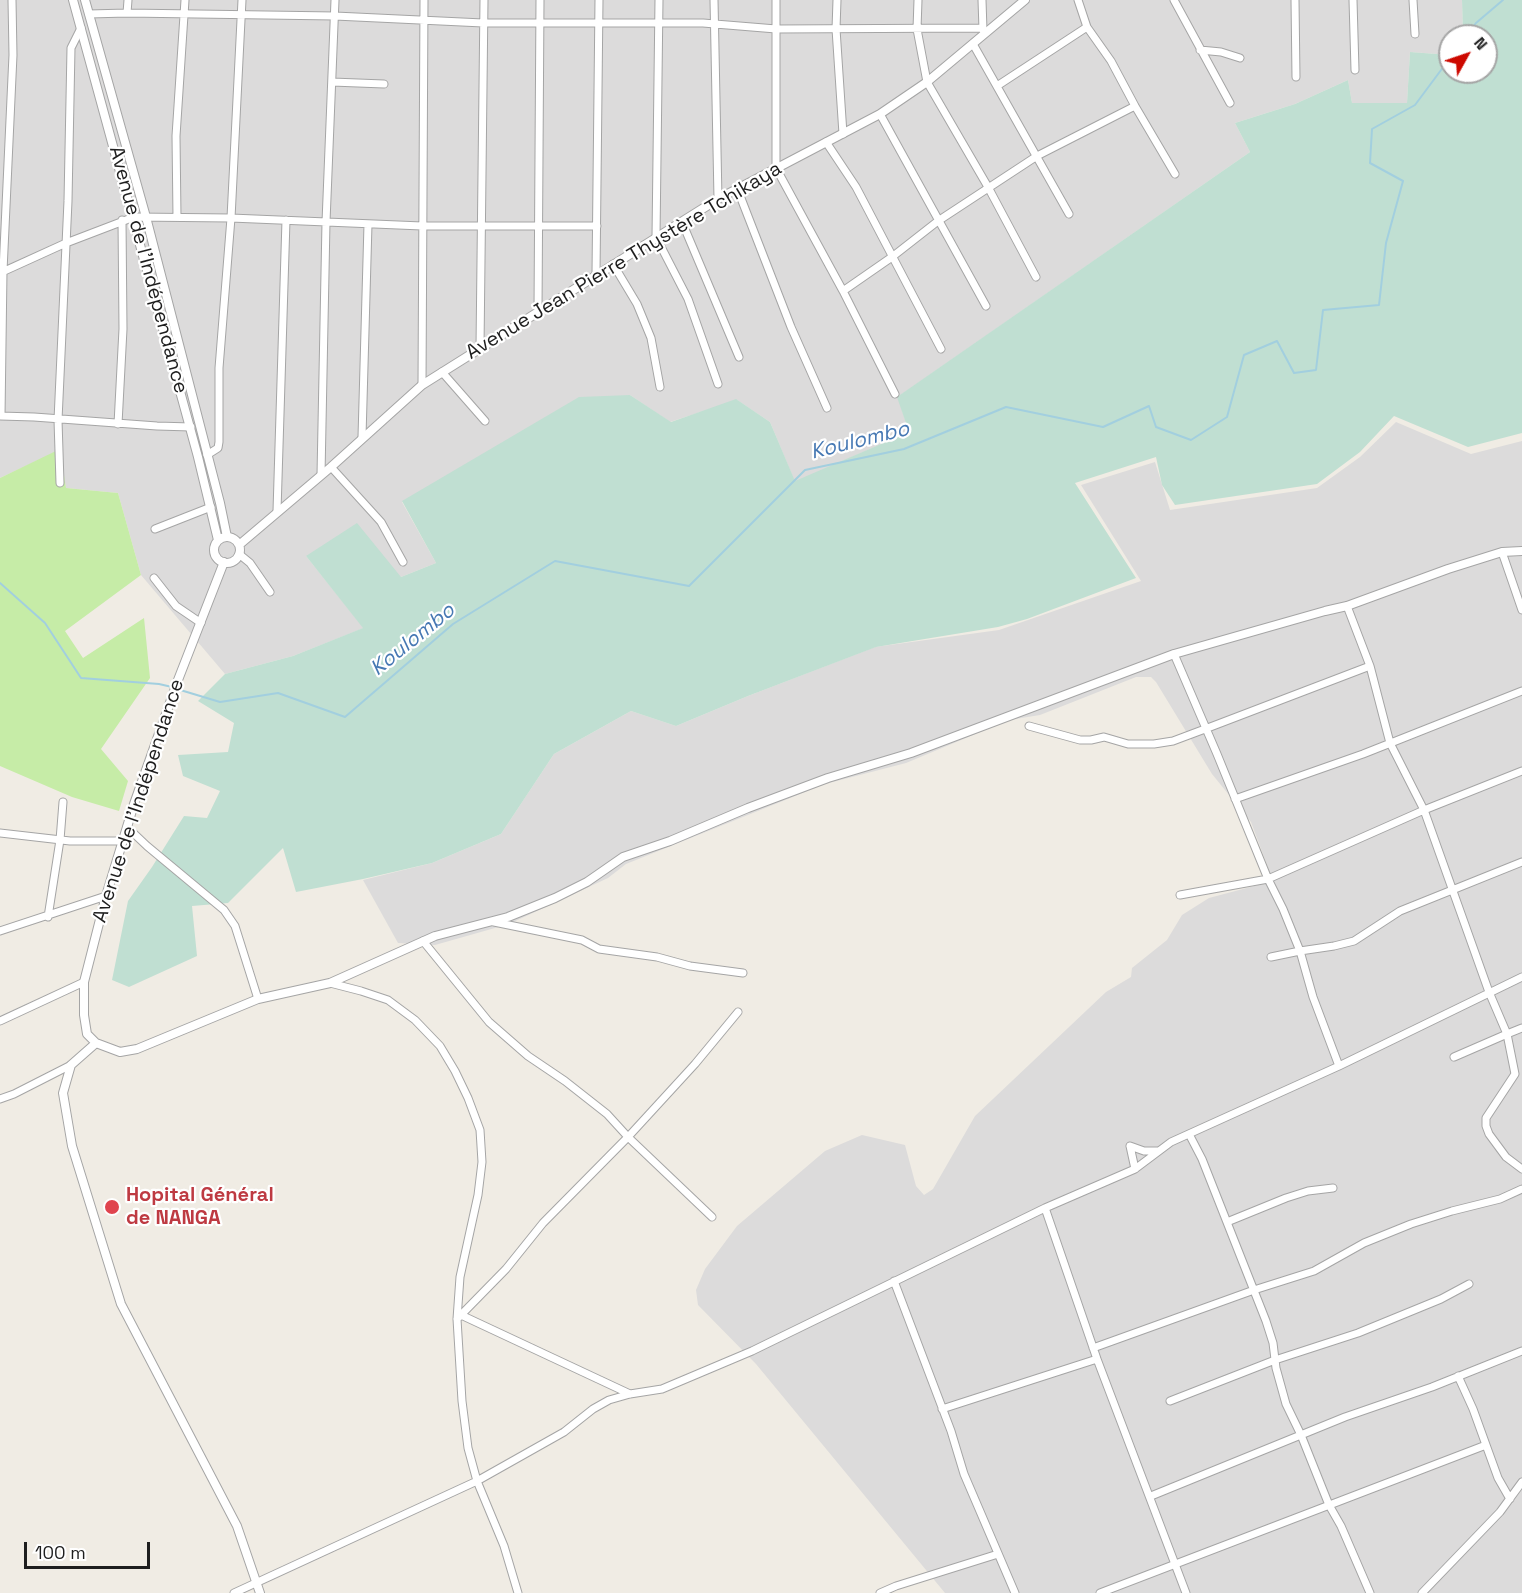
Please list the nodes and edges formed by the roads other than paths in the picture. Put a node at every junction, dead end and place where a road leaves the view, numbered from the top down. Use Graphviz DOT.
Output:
graph roads {
  1 [pos="12,0"];
  2 [pos="74,0"];
  3 [pos="85,0"];
  4 [pos="128,0"];
  5 [pos="185,0"];
  6 [pos="242,0"];
  7 [pos="335,0"];
  8 [pos="424,0"];
  9 [pos="484,0"];
  10 [pos="540,0"];
  11 [pos="599,0"];
  12 [pos="659,0"];
  13 [pos="714,0"];
  14 [pos="776,0"];
  15 [pos="837,0"];
  16 [pos="918,0"];
  17 [pos="982,0"];
  18 [pos="1025,0"];
  19 [pos="1078,0"];
  20 [pos="1174,0"];
  21 [pos="1295,0"];
  22 [pos="1353,0"];
  23 [pos="1413,0"];
  24 [pos="127,13"];
  25 [pos="89,14"];
  26 [pos="185,14"];
  27 [pos="242,14"];
  28 [pos="335,16"];
  29 [pos="424,20"];
  30 [pos="483,23"];
  31 [pos="540,23"];
  32 [pos="598,23"];
  33 [pos="659,23"];
  34 [pos="713,24"];
  35 [pos="1087,27"];
  36 [pos="81,28"];
  37 [pos="776,29"];
  38 [pos="836,29"];
  39 [pos="917,29"];
  40 [pos="983,31"];
  41 [pos="1415,34"];
  42 [pos="973,44"];
  43 [pos="1200,50"];
  44 [pos="1240,58"];
  45 [pos="1355,70"];
  46 [pos="1296,77"];
  47 [pos="332,82"];
  48 [pos="927,82"];
  49 [pos="384,84"];
  50 [pos="997,86"];
  51 [pos="1230,103"];
  52 [pos="1135,106"];
  53 [pos="880,114"];
  54 [pos="843,134"];
  55 [pos="826,142"];
  56 [pos="1037,156"];
  57 [pos="776,168"];
  58 [pos="1175,174"];
  59 [pos="988,187"];
  60 [pos="737,188"];
  61 [pos="718,199"];
  62 [pos="1069,214"];
  63 [pos="134,217"];
  64 [pos="146,217"];
  65 [pos="177,217"];
  66 [pos="231,218"];
  67 [pos="122,220"];
  68 [pos="286,220"];
  69 [pos="938,221"];
  70 [pos="326,222"];
  71 [pos="682,222"];
  72 [pos="368,224"];
  73 [pos="538,225"];
  74 [pos="422,226"];
  75 [pos="480,226"];
  76 [pos="597,226"];
  77 [pos="656,237"];
  78 [pos="66,243"];
  79 [pos="892,258"];
  80 [pos="614,264"];
  81 [pos="2,272"];
  82 [pos="596,274"];
  83 [pos="1036,277"];
  84 [pos="843,291"];
  85 [pos="986,306"];
  86 [pos="538,311"];
  87 [pos="480,348"];
  88 [pos="941,349"];
  89 [pos="739,357"];
  90 [pos="442,372"];
  91 [pos="718,384"];
  92 [pos="422,385"];
  93 [pos="660,387"];
  94 [pos="895,394"];
  95 [pos="827,408"];
  96 [pos="0,416"];
  97 [pos="57,420"];
  98 [pos="485,421"];
  99 [pos="118,424"];
  100 [pos="190,427"];
  101 [pos="362,437"];
  102 [pos="207,455"];
  103 [pos="331,466"];
  104 [pos="321,475"];
  105 [pos="60,483"];
  106 [pos="211,507"];
  107 [pos="278,511"];
  108 [pos="155,529"];
  109 [pos="227,537"];
  110 [pos="218,540"];
  111 [pos="239,549"];
  112 [pos="1522,551"];
  113 [pos="1502,552"];
  114 [pos="224,562"];
  115 [pos="403,562"];
  116 [pos="154,578"];
  117 [pos="270,592"];
  118 [pos="1347,606"];
  119 [pos="1522,610"];
  120 [pos="201,623"];
  121 [pos="1174,654"];
  122 [pos="1370,666"];
  123 [pos="1522,691"];
  124 [pos="1029,726"];
  125 [pos="1206,729"];
  126 [pos="1390,744"];
  127 [pos="1522,771"];
  128 [pos="1235,800"];
  129 [pos="63,802"];
  130 [pos="1424,810"];
  131 [pos="127,827"];
  132 [pos="0,833"];
  133 [pos="60,840"];
  134 [pos="123,840"];
  135 [pos="1522,862"];
  136 [pos="1268,879"];
  137 [pos="1453,891"];
  138 [pos="1180,895"];
  139 [pos="106,896"];
  140 [pos="48,917"];
  141 [pos="491,921"];
  142 [pos="0,931"];
  143 [pos="423,941"];
  144 [pos="1300,951"];
  145 [pos="1271,957"];
  146 [pos="743,973"];
  147 [pos="1522,977"];
  148 [pos="84,982"];
  149 [pos="330,983"];
  150 [pos="1489,992"];
  151 [pos="258,999"];
  152 [pos="738,1012"];
  153 [pos="0,1021"];
  154 [pos="1522,1028"];
  155 [pos="1507,1034"];
  156 [pos="96,1043"];
  157 [pos="1454,1057"];
  158 [pos="71,1065"];
  159 [pos="1339,1066"];
  160 [pos="0,1099"];
  161 [pos="1189,1134"];
  162 [pos="628,1137"];
  163 [pos="1157,1151"];
  164 [pos="1136,1169"];
  165 [pos="1522,1169"];
  166 [pos="1333,1188"];
  167 [pos="1522,1189"];
  168 [pos="1045,1208"];
  169 [pos="712,1217"];
  170 [pos="1227,1222"];
  171 [pos="894,1281"];
  172 [pos="1469,1284"];
  173 [pos="1254,1290"];
  174 [pos="459,1317"];
  175 [pos="1093,1347"];
  176 [pos="1522,1351"];
  177 [pos="1097,1359"];
  178 [pos="1275,1360"];
  179 [pos="1458,1377"];
  180 [pos="630,1394"];
  181 [pos="1170,1401"];
  182 [pos="942,1409"];
  183 [pos="1301,1436"];
  184 [pos="1486,1445"];
  185 [pos="477,1481"];
  186 [pos="1522,1482"];
  187 [pos="1150,1496"];
  188 [pos="1510,1499"];
  189 [pos="1329,1505"];
  190 [pos="998,1554"];
  191 [pos="1175,1564"];
  192 [pos="257,1582"];
  193 [pos="234,1593"];
  194 [pos="260,1593"];
  195 [pos="518,1593"];
  196 [pos="880,1593"];
  197 [pos="1015,1593"];
  198 [pos="1100,1593"];
  199 [pos="1186,1593"];
  200 [pos="1370,1593"];
  201 [pos="1422,1593"];
  1 -- 81 [label="street"];
  2 -- 36 [label="street, Avenue de l'Indépendance"];
  3 -- 25 [label="street, Avenue de l'Indépendance"];
  4 -- 24 [label="street"];
  5 -- 26 [label="street"];
  6 -- 27 [label="street"];
  7 -- 28 [label="street"];
  8 -- 29 [label="street"];
  9 -- 30 [label="street"];
  10 -- 31 [label="street"];
  11 -- 32 [label="street"];
  12 -- 33 [label="street"];
  13 -- 34 [label="street"];
  14 -- 37 [label="street"];
  15 -- 38 [label="street"];
  16 -- 39 [label="street"];
  17 -- 40 [label="street"];
  18 -- 40 [label="street, Avenue Jean Pierre Thystère Tchikaya"];
  19 -- 35 [label="street"];
  20 -- 43 [label="street"];
  21 -- 46 [label="street"];
  22 -- 45 [label="street"];
  23 -- 41 [label="street"];
  24 -- 25 [label="street"];
  24 -- 26 [label="street"];
  25 -- 64 [label="street, Avenue de l'Indépendance"];
  26 -- 27 [label="street"];
  26 -- 65 [label="street"];
  27 -- 28 [label="street"];
  27 -- 66 [label="street"];
  28 -- 29 [label="street"];
  28 -- 47 [label="street"];
  29 -- 30 [label="street"];
  29 -- 74 [label="street"];
  30 -- 31 [label="street"];
  30 -- 75 [label="street"];
  31 -- 32 [label="street"];
  31 -- 73 [label="street"];
  32 -- 33 [label="street"];
  32 -- 76 [label="street"];
  33 -- 34 [label="street"];
  33 -- 77 [label="street"];
  34 -- 37 [label="street"];
  34 -- 61 [label="street"];
  35 -- 50 [label="street"];
  35 -- 52 [label="street"];
  36 -- 63 [label="street, Avenue de l'Indépendance"];
  36 -- 78 [label="street"];
  37 -- 38 [label="street"];
  37 -- 57 [label="street"];
  38 -- 39 [label="street"];
  38 -- 54 [label="street"];
  39 -- 40 [label="street"];
  39 -- 48 [label="street"];
  40 -- 42 [label="street, Avenue Jean Pierre Thystère Tchikaya"];
  42 -- 48 [label="street, Avenue Jean Pierre Thystère Tchikaya"];
  42 -- 50 [label="street"];
  43 -- 44 [label="street"];
  43 -- 51 [label="street"];
  47 -- 49 [label="street"];
  47 -- 70 [label="street"];
  48 -- 53 [label="street, Avenue Jean Pierre Thystère Tchikaya"];
  48 -- 59 [label="street"];
  50 -- 56 [label="street"];
  52 -- 56 [label="street"];
  52 -- 58 [label="street"];
  53 -- 54 [label="street, Avenue Jean Pierre Thystère Tchikaya"];
  53 -- 69 [label="street"];
  54 -- 55 [label="street, Avenue Jean Pierre Thystère Tchikaya"];
  55 -- 57 [label="street, Avenue Jean Pierre Thystère Tchikaya"];
  55 -- 79 [label="street"];
  56 -- 59 [label="street"];
  56 -- 62 [label="street"];
  57 -- 60 [label="street, Avenue Jean Pierre Thystère Tchikaya"];
  57 -- 84 [label="street"];
  59 -- 69 [label="street"];
  59 -- 83 [label="street"];
  60 -- 61 [label="street, Avenue Jean Pierre Thystère Tchikaya"];
  60 -- 95 [label="street"];
  61 -- 71 [label="street, Avenue Jean Pierre Thystère Tchikaya"];
  63 -- 64 [label="street"];
  63 -- 67 [label="street"];
  63 -- 100 [label="street, Avenue de l'Indépendance"];
  64 -- 65 [label="street"];
  64 -- 102 [label="street, Avenue de l'Indépendance"];
  65 -- 66 [label="street"];
  66 -- 68 [label="street"];
  66 -- 102 [label="street"];
  67 -- 78 [label="street"];
  67 -- 99 [label="street"];
  68 -- 70 [label="street"];
  68 -- 107 [label="street"];
  69 -- 79 [label="street"];
  69 -- 85 [label="street"];
  70 -- 72 [label="street"];
  70 -- 104 [label="street"];
  71 -- 77 [label="street, Avenue Jean Pierre Thystère Tchikaya"];
  71 -- 89 [label="street"];
  72 -- 74 [label="street"];
  72 -- 101 [label="street"];
  73 -- 75 [label="street"];
  73 -- 76 [label="street"];
  73 -- 86 [label="street"];
  74 -- 75 [label="street"];
  74 -- 92 [label="street"];
  75 -- 87 [label="street"];
  76 -- 82 [label="street"];
  77 -- 80 [label="street, Avenue Jean Pierre Thystère Tchikaya"];
  77 -- 91 [label="street"];
  78 -- 81 [label="street"];
  78 -- 97 [label="street"];
  79 -- 84 [label="street"];
  79 -- 88 [label="street"];
  80 -- 82 [label="street, Avenue Jean Pierre Thystère Tchikaya"];
  80 -- 93 [label="street"];
  81 -- 96 [label="street"];
  82 -- 86 [label="street, Avenue Jean Pierre Thystère Tchikaya"];
  84 -- 94 [label="street"];
  86 -- 87 [label="street, Avenue Jean Pierre Thystère Tchikaya"];
  87 -- 90 [label="street, Avenue Jean Pierre Thystère Tchikaya"];
  90 -- 92 [label="street, Avenue Jean Pierre Thystère Tchikaya"];
  90 -- 98 [label="street"];
  92 -- 101 [label="street, Avenue Jean Pierre Thystère Tchikaya"];
  96 -- 97 [label="street"];
  97 -- 99 [label="street"];
  97 -- 105 [label="street"];
  99 -- 100 [label="street"];
  100 -- 106 [label="street, Avenue de l'Indépendance"];
  101 -- 103 [label="street, Avenue Jean Pierre Thystère Tchikaya"];
  102 -- 109 [label="street, Avenue de l'Indépendance"];
  103 -- 104 [label="street, Avenue Jean Pierre Thystère Tchikaya"];
  103 -- 115 [label="street"];
  104 -- 107 [label="street, Avenue Jean Pierre Thystère Tchikaya"];
  106 -- 108 [label="street"];
  106 -- 110 [label="street, Avenue de l'Indépendance"];
  107 -- 111 [label="street, Avenue Jean Pierre Thystère Tchikaya"];
  109 -- 110 [label="street"];
  109 -- 111 [label="street"];
  110 -- 114 [label="street"];
  111 -- 114 [label="street"];
  111 -- 117 [label="street"];
  112 -- 113 [label="street"];
  113 -- 118 [label="street"];
  113 -- 119 [label="street"];
  114 -- 120 [label="street, Avenue de l'Indépendance"];
  116 -- 120 [label="street"];
  118 -- 121 [label="street"];
  118 -- 122 [label="street"];
  120 -- 131 [label="street, Avenue de l'Indépendance"];
  121 -- 125 [label="street"];
  121 -- 141 [label="street"];
  122 -- 125 [label="street"];
  122 -- 126 [label="street"];
  123 -- 126 [label="street"];
  124 -- 125 [label="street"];
  125 -- 128 [label="street"];
  126 -- 128 [label="street"];
  126 -- 130 [label="street"];
  127 -- 130 [label="street"];
  128 -- 136 [label="street"];
  129 -- 133 [label="street"];
  130 -- 136 [label="street"];
  130 -- 137 [label="street"];
  131 -- 134 [label="street, Avenue de l'Indépendance"];
  131 -- 151 [label="street"];
  132 -- 133 [label="street"];
  133 -- 134 [label="street"];
  133 -- 140 [label="street"];
  134 -- 139 [label="street, Avenue de l'Indépendance"];
  135 -- 137 [label="street"];
  136 -- 138 [label="street"];
  136 -- 144 [label="street"];
  137 -- 144 [label="street"];
  137 -- 150 [label="street"];
  139 -- 140 [label="street"];
  139 -- 148 [label="street, Avenue de l'Indépendance"];
  140 -- 142 [label="street"];
  141 -- 143 [label="street"];
  141 -- 146 [label="street"];
  143 -- 149 [label="street"];
  143 -- 162 [label="street"];
  144 -- 145 [label="street"];
  144 -- 159 [label="street"];
  147 -- 150 [label="street"];
  148 -- 153 [label="street"];
  148 -- 156 [label="street, Avenue de l'Indépendance"];
  149 -- 151 [label="street"];
  149 -- 174 [label="street"];
  150 -- 155 [label="street"];
  150 -- 159 [label="street"];
  151 -- 156 [label="street"];
  152 -- 162 [label="street"];
  154 -- 155 [label="street"];
  155 -- 157 [label="street"];
  155 -- 165 [label="street"];
  156 -- 158 [label="street"];
  158 -- 160 [label="street"];
  158 -- 192 [label="street"];
  159 -- 161 [label="street"];
  161 -- 163 [label="street"];
  161 -- 170 [label="street"];
  162 -- 169 [label="street"];
  162 -- 174 [label="street"];
  163 -- 164 [label="street"];
  163 -- 164 [label="street"];
  164 -- 168 [label="street"];
  166 -- 170 [label="street"];
  167 -- 173 [label="street"];
  168 -- 171 [label="street"];
  168 -- 175 [label="street"];
  170 -- 173 [label="street"];
  171 -- 180 [label="street"];
  171 -- 182 [label="street"];
  172 -- 178 [label="street"];
  173 -- 175 [label="street"];
  173 -- 178 [label="street"];
  174 -- 180 [label="street"];
  174 -- 185 [label="street"];
  175 -- 177 [label="street"];
  176 -- 179 [label="street"];
  177 -- 182 [label="street"];
  177 -- 187 [label="street"];
  178 -- 181 [label="street"];
  178 -- 183 [label="street"];
  179 -- 183 [label="street"];
  179 -- 184 [label="street"];
  180 -- 185 [label="street"];
  182 -- 190 [label="street"];
  183 -- 187 [label="street"];
  183 -- 189 [label="street"];
  184 -- 188 [label="street"];
  184 -- 189 [label="street"];
  185 -- 192 [label="street"];
  185 -- 195 [label="street"];
  186 -- 188 [label="street"];
  187 -- 191 [label="street"];
  188 -- 201 [label="street"];
  189 -- 191 [label="street"];
  189 -- 200 [label="street"];
  190 -- 196 [label="street"];
  190 -- 197 [label="street"];
  191 -- 198 [label="street"];
  191 -- 199 [label="street"];
  192 -- 193 [label="street"];
  192 -- 194 [label="street"];
}
